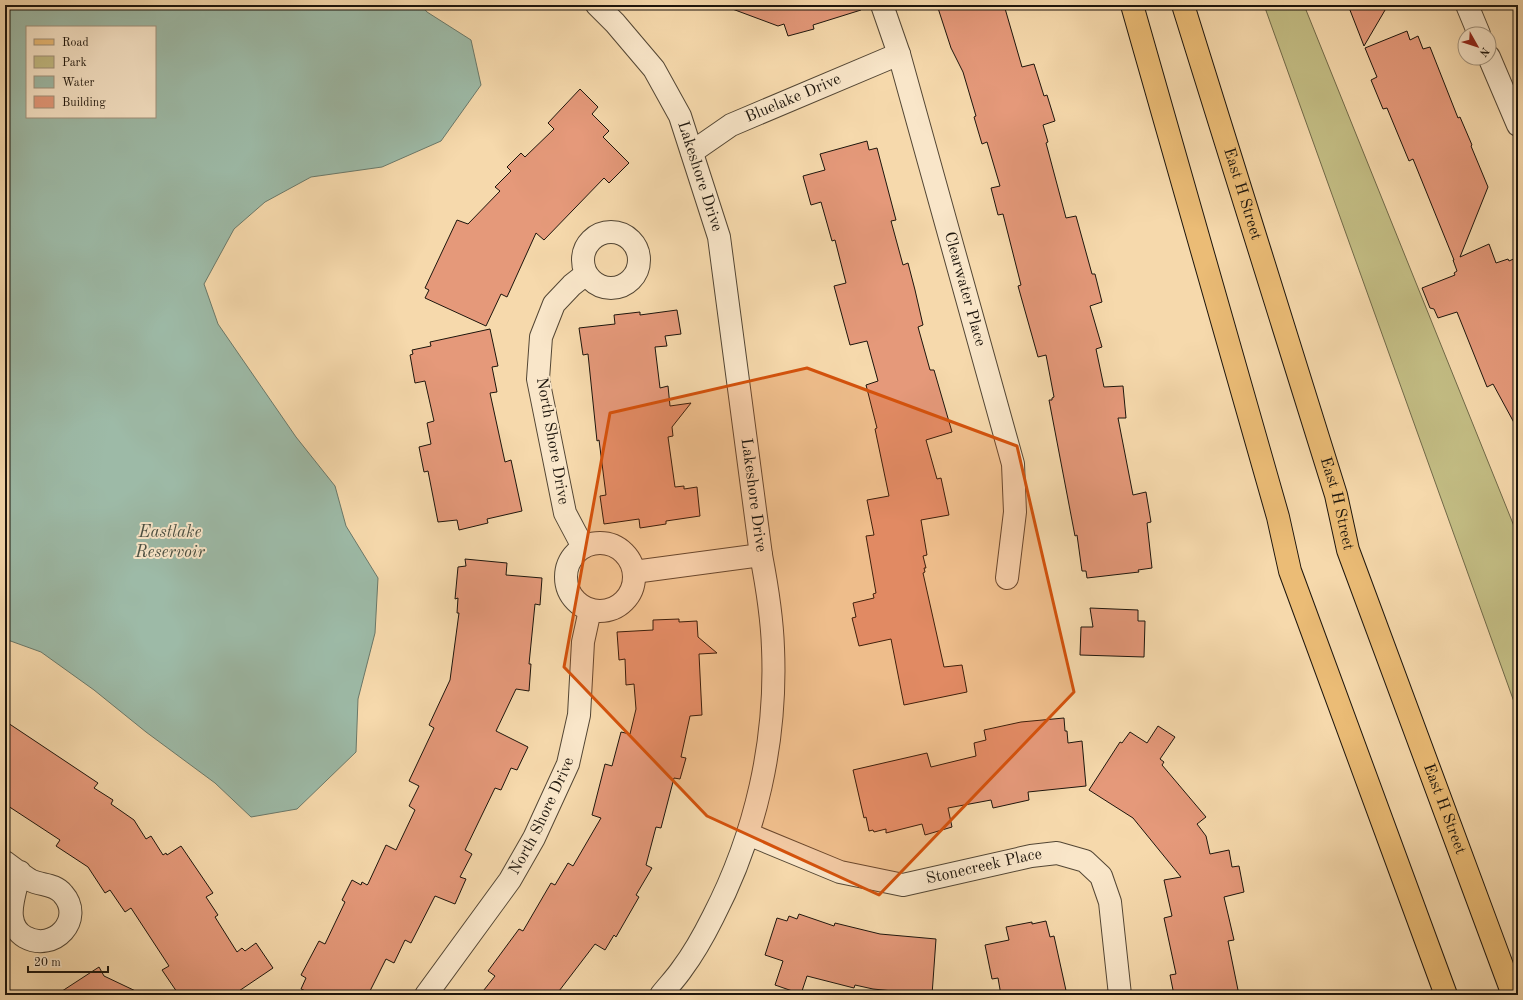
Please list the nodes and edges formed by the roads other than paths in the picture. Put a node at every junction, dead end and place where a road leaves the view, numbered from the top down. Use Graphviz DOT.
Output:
graph roads {
  1 [pos="597,5"];
  2 [pos="882,5"];
  3 [pos="1132,5"];
  4 [pos="1183,5"];
  5 [pos="1467,5"];
  6 [pos="1476,26"];
  7 [pos="899,54"];
  8 [pos="1493,66"];
  9 [pos="1518,125"];
  10 [pos="692,152"];
  11 [pos="586,274"];
  12 [pos="583,547"];
  13 [pos="761,555"];
  14 [pos="634,572"];
  15 [pos="1007,578"];
  16 [pos="590,610"];
  17 [pos="748,834"];
  18 [pos="426,995"];
  19 [pos="662,995"];
  20 [pos="1120,995"];
  21 [pos="1446,995"];
  22 [pos="1512,995"];
  1 -- 10 [label="street, Lakeshore Drive"];
  2 -- 7 [label="street, Clearwater Place"];
  3 -- 21 [label="main road"];
  4 -- 22 [label="main road, East H Street"];
  5 -- 6 [label="street"];
  7 -- 10 [label="street, Bluelake Drive"];
  7 -- 15 [label="street, Clearwater Place"];
  8 -- 9 [label="street"];
  10 -- 13 [label="street, Lakeshore Drive"];
  11 -- 12 [label="street, North Shore Drive"];
  12 -- 14 [label="street"];
  12 -- 16 [label="street"];
  13 -- 14 [label="street"];
  13 -- 17 [label="street, Lakeshore Drive"];
  14 -- 16 [label="street"];
  16 -- 18 [label="street, North Shore Drive"];
  17 -- 19 [label="street, Lakeshore Drive"];
  17 -- 20 [label="street, Stonecreek Place"];
}
